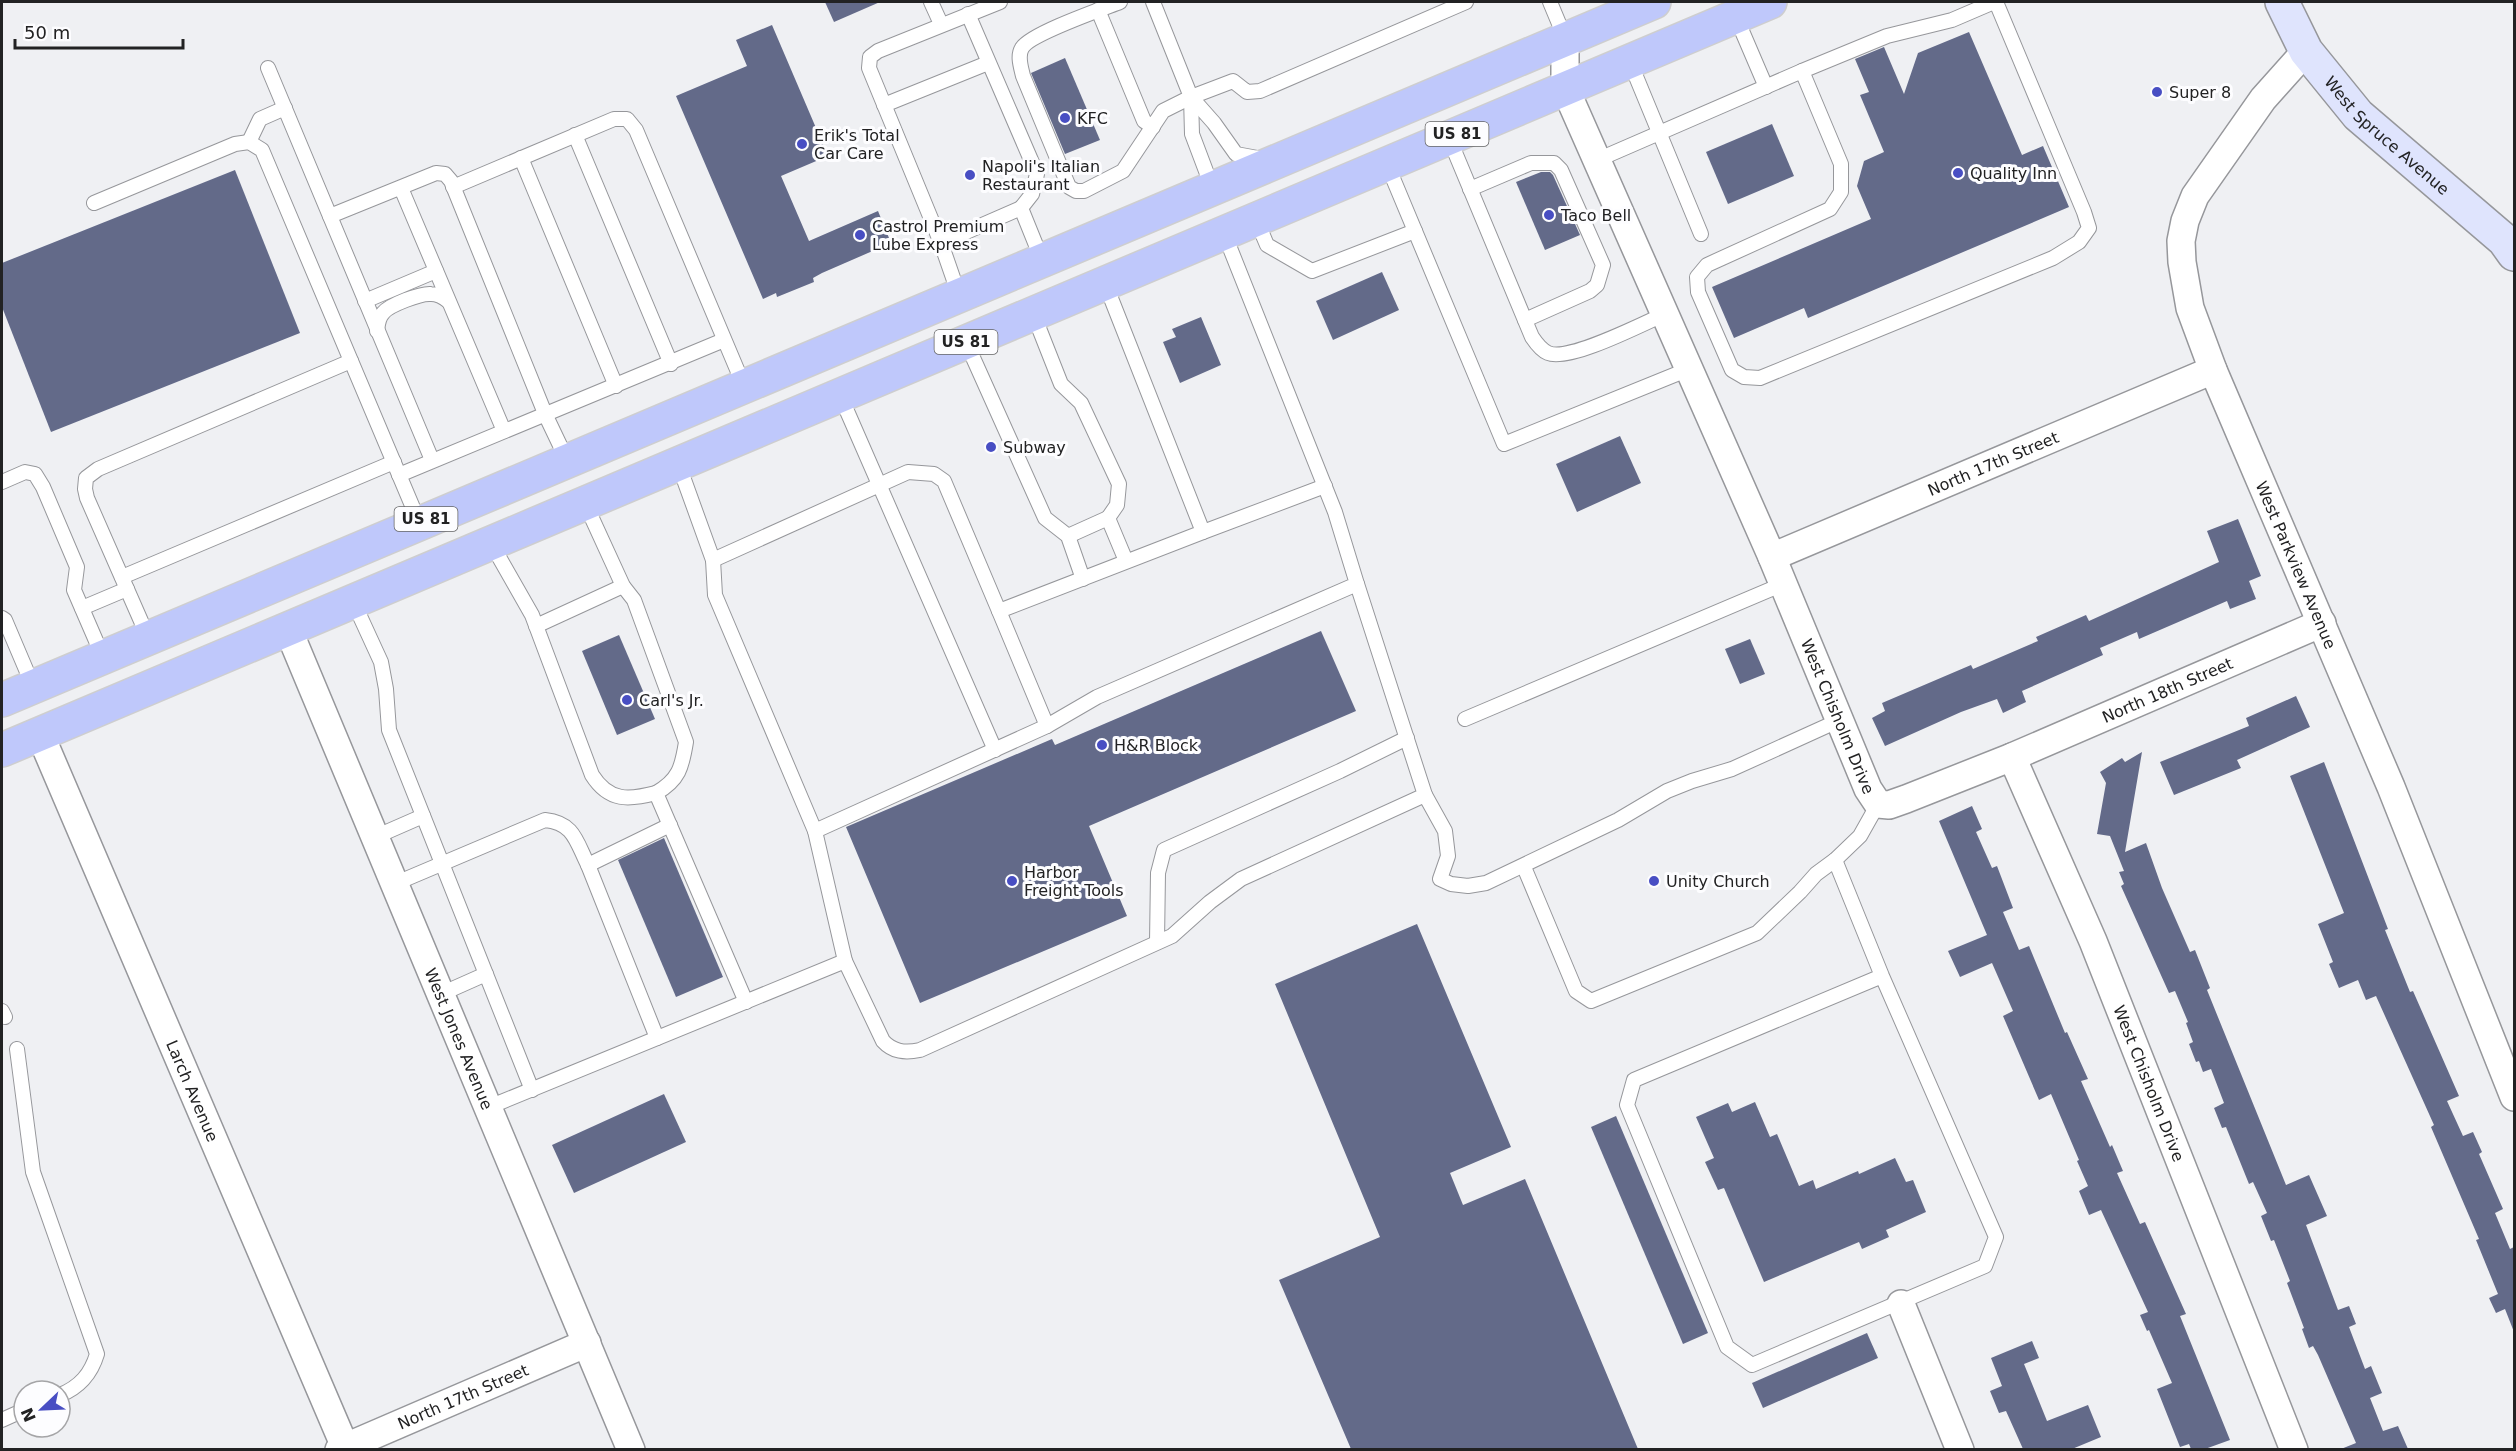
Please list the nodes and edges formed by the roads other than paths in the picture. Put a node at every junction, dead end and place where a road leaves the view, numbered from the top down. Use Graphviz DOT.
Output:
graph roads {
  1 [pos="931,2"];
  2 [pos="1000,2"];
  3 [pos="1120,2"];
  4 [pos="1153,2"];
  5 [pos="1466,2"];
  6 [pos="1550,2"];
  7 [pos="1654,2"];
  8 [pos="1770,2"];
  9 [pos="1995,2"];
  10 [pos="2282,2"];
  11 [pos="1976,5"];
  12 [pos="1098,10"];
  13 [pos="968,15"];
  14 [pos="1736,16"];
  15 [pos="941,24"];
  16 [pos="1565,38"];
  17 [pos="2306,51"];
  18 [pos="1629,61"];
  19 [pos="988,63"];
  20 [pos="268,68"];
  21 [pos="1802,71"];
  22 [pos="1766,87"];
  23 [pos="1565,88"];
  24 [pos="1191,97"];
  25 [pos="884,105"];
  26 [pos="285,108"];
  27 [pos="1153,127"];
  28 [pos="1659,133"];
  29 [pos="575,135"];
  30 [pos="1449,137"];
  31 [pos="249,142"];
  32 [pos="1055,153"];
  33 [pos="521,158"];
  34 [pos="1597,160"];
  35 [pos="1274,161"];
  36 [pos="1387,164"];
  37 [pos="1037,174"];
  38 [pos="453,187"];
  39 [pos="1212,187"];
  40 [pos="401,188"];
  41 [pos="1470,189"];
  42 [pos="94,203"];
  43 [pos="1021,208"];
  44 [pos="330,216"];
  45 [pos="1256,219"];
  46 [pos="1415,231"];
  47 [pos="1224,233"];
  48 [pos="1701,234"];
  49 [pos="940,243"];
  50 [pos="2514,254"];
  51 [pos="1042,260"];
  52 [pos="436,271"];
  53 [pos="1105,283"];
  54 [pos="959,295"];
  55 [pos="365,301"];
  56 [pos="448,301"];
  57 [pos="1033,313"];
  58 [pos="1665,314"];
  59 [pos="1525,320"];
  60 [pos="377,331"];
  61 [pos="724,340"];
  62 [pos="966,342"];
  63 [pos="351,361"];
  64 [pos="671,364"];
  65 [pos="1689,369"];
  66 [pos="2213,369"];
  67 [pos="744,386"];
  68 [pos="616,387"];
  69 [pos="840,395"];
  70 [pos="546,416"];
  71 [pos="504,431"];
  72 [pos="432,460"];
  73 [pos="567,460"];
  74 [pos="678,463"];
  75 [pos="397,468"];
  76 [pos="2,482"];
  77 [pos="879,484"];
  78 [pos="1325,486"];
  79 [pos="585,503"];
  80 [pos="1108,518"];
  81 [pos="419,522"];
  82 [pos="1203,532"];
  83 [pos="1068,536"];
  84 [pos="491,543"];
  85 [pos="1772,557"];
  86 [pos="713,560"];
  87 [pos="1126,561"];
  88 [pos="1083,579"];
  89 [pos="124,583"];
  90 [pos="1357,584"];
  91 [pos="1783,584"];
  92 [pos="623,586"];
  93 [pos="353,601"];
  94 [pos="82,608"];
  95 [pos="999,611"];
  96 [pos="200,615"];
  97 [pos="2,618"];
  98 [pos="2322,623"];
  99 [pos="536,626"];
  100 [pos="288,629"];
  101 [pos="148,637"];
  102 [pos="7,640"];
  103 [pos="103,657"];
  104 [pos="219,658"];
  105 [pos="33,686"];
  106 [pos="2,700"];
  107 [pos="1465,718"];
  108 [pos="1840,720"];
  109 [pos="1047,726"];
  110 [pos="40,734"];
  111 [pos="1407,738"];
  112 [pos="2,750"];
  113 [pos="995,750"];
  114 [pos="2012,757"];
  115 [pos="656,793"];
  116 [pos="1425,795"];
  117 [pos="1878,804"];
  118 [pos="423,816"];
  119 [pos="670,825"];
  120 [pos="815,831"];
  121 [pos="375,837"];
  122 [pos="1835,860"];
  123 [pos="442,863"];
  124 [pos="588,865"];
  125 [pos="1524,867"];
  126 [pos="394,884"];
  127 [pos="1157,942"];
  128 [pos="845,961"];
  129 [pos="486,974"];
  130 [pos="1882,976"];
  131 [pos="441,994"];
  132 [pos="746,1002"];
  133 [pos="657,1038"];
  134 [pos="17,1049"];
  135 [pos="532,1090"];
  136 [pos="2514,1096"];
  137 [pos="489,1107"];
  138 [pos="1901,1304"];
  139 [pos="587,1343"];
  140 [pos="72,1388"];
  141 [pos="342,1448"];
  142 [pos="631,1449"];
  143 [pos="1960,1449"];
  144 [pos="2294,1449"];
  1 -- 15 [label="lane"];
  2 -- 13 [label="lane"];
  3 -- 12 [label="lane"];
  4 -- 24 [label="lane"];
  5 -- 24 [label="lane"];
  6 -- 16 [label="lane"];
  7 -- 16 [label="main road, US 81"];
  8 -- 14 [label="main road, US 81"];
  9 -- 11 [label="lane"];
  9 -- 21 [label="lane"];
  10 -- 17 [label="street, West Spruce Avenue"];
  11 -- 21 [label="lane"];
  12 -- 27 [label="lane"];
  12 -- 32 [label="lane"];
  13 -- 15 [label="lane"];
  13 -- 19 [label="lane"];
  14 -- 18 [label="main road, US 81"];
  14 -- 22 [label="lane"];
  15 -- 25 [label="lane"];
  16 -- 23 [label="street, West Chisholm Drive"];
  16 -- 35 [label="main road, US 81"];
  17 -- 50 [label="street, West Spruce Avenue"];
  17 -- 66 [label="street, West Parkview Avenue"];
  18 -- 23 [label="main road, US 81"];
  18 -- 28 [label="lane"];
  19 -- 25 [label="lane"];
  19 -- 37 [label="lane"];
  20 -- 26 [label="lane"];
  21 -- 22 [label="lane"];
  22 -- 28 [label="lane"];
  23 -- 30 [label="main road, US 81"];
  23 -- 34 [label="street, West Chisholm Drive"];
  24 -- 27 [label="lane"];
  24 -- 35 [label="lane"];
  24 -- 39 [label="lane"];
  25 -- 49 [label="lane"];
  26 -- 31 [label="lane"];
  26 -- 44 [label="lane"];
  27 -- 32 [label="lane"];
  28 -- 34 [label="lane"];
  28 -- 48 [label="lane"];
  29 -- 33 [label="lane"];
  29 -- 61 [label="lane"];
  29 -- 64 [label="lane"];
  30 -- 36 [label="main road, US 81"];
  30 -- 41 [label="lane"];
  31 -- 42 [label="lane"];
  31 -- 63 [label="lane"];
  32 -- 37 [label="lane"];
  33 -- 38 [label="lane"];
  33 -- 68 [label="lane"];
  34 -- 58 [label="street, West Chisholm Drive"];
  35 -- 39 [label="main road, US 81"];
  36 -- 45 [label="main road, US 81"];
  36 -- 46 [label="lane"];
  37 -- 43 [label="lane"];
  38 -- 40 [label="lane"];
  38 -- 70 [label="lane"];
  39 -- 51 [label="main road, US 81"];
  40 -- 44 [label="lane"];
  40 -- 52 [label="lane"];
  41 -- 59 [label="lane"];
  41 -- 59 [label="lane"];
  43 -- 49 [label="lane"];
  43 -- 51 [label="lane"];
  44 -- 55 [label="lane"];
  45 -- 46 [label="lane"];
  45 -- 47 [label="main road, US 81"];
  46 -- 65 [label="lane"];
  47 -- 53 [label="main road, US 81"];
  47 -- 78 [label="lane"];
  49 -- 54 [label="lane"];
  51 -- 54 [label="main road, US 81"];
  52 -- 55 [label="lane"];
  52 -- 56 [label="lane"];
  53 -- 57 [label="main road, US 81"];
  53 -- 82 [label="lane"];
  54 -- 67 [label="main road, US 81"];
  55 -- 60 [label="lane"];
  56 -- 60 [label="lane"];
  56 -- 71 [label="lane"];
  57 -- 62 [label="main road, US 81"];
  57 -- 80 [label="lane"];
  58 -- 59 [label="lane"];
  58 -- 65 [label="street, West Chisholm Drive"];
  60 -- 72 [label="lane"];
  61 -- 64 [label="lane"];
  61 -- 67 [label="lane"];
  62 -- 69 [label="main road, US 81"];
  62 -- 83 [label="lane"];
  63 -- 75 [label="lane"];
  63 -- 89 [label="lane"];
  64 -- 68 [label="lane"];
  65 -- 85 [label="street, West Chisholm Drive"];
  66 -- 85 [label="street, North 17th Street"];
  66 -- 98 [label="street, West Parkview Avenue"];
  67 -- 73 [label="main road, US 81"];
  68 -- 70 [label="lane"];
  69 -- 74 [label="main road, US 81"];
  69 -- 77 [label="lane"];
  70 -- 71 [label="lane"];
  70 -- 73 [label="lane"];
  71 -- 72 [label="lane"];
  72 -- 75 [label="lane"];
  73 -- 79 [label="main road"];
  73 -- 81 [label="main road, US 81"];
  74 -- 79 [label="main road, US 81"];
  74 -- 86 [label="lane"];
  75 -- 81 [label="lane"];
  75 -- 89 [label="lane"];
  76 -- 94 [label="lane"];
  77 -- 86 [label="lane"];
  77 -- 95 [label="lane"];
  77 -- 113 [label="lane"];
  78 -- 82 [label="lane"];
  78 -- 90 [label="lane"];
  79 -- 84 [label="main road, US 81"];
  79 -- 92 [label="lane"];
  80 -- 83 [label="lane"];
  80 -- 87 [label="lane"];
  81 -- 96 [label="main road, US 81"];
  82 -- 87 [label="lane"];
  83 -- 88 [label="lane"];
  84 -- 93 [label="main road, US 81"];
  84 -- 99 [label="lane"];
  85 -- 91 [label="street, West Chisholm Drive"];
  86 -- 120 [label="lane"];
  87 -- 88 [label="lane"];
  88 -- 95 [label="lane"];
  89 -- 94 [label="lane"];
  89 -- 101 [label="lane"];
  90 -- 109 [label="lane"];
  90 -- 111 [label="lane"];
  91 -- 107 [label="lane"];
  91 -- 108 [label="street, West Chisholm Drive"];
  92 -- 99 [label="lane"];
  92 -- 115 [label="lane"];
  93 -- 100 [label="main road, US 81"];
  93 -- 118 [label="lane"];
  94 -- 103 [label="lane"];
  95 -- 109 [label="lane"];
  96 -- 101 [label="main road, US 81"];
  96 -- 104 [label="main road"];
  97 -- 102 [label="lane"];
  98 -- 114 [label="street, North 18th Street"];
  98 -- 136 [label="street, West Parkview Avenue"];
  99 -- 115 [label="lane"];
  100 -- 104 [label="main road, US 81"];
  100 -- 121 [label="street, West Jones Avenue"];
  101 -- 103 [label="main road, US 81"];
  102 -- 105 [label="lane"];
  103 -- 105 [label="main road, US 81"];
  104 -- 110 [label="main road, US 81"];
  105 -- 106 [label="main road, US 81"];
  108 -- 117 [label="street, West Chisholm Drive"];
  108 -- 125 [label="lane"];
  109 -- 113 [label="lane"];
  110 -- 112 [label="main road, US 81"];
  110 -- 141 [label="street, Larch Avenue"];
  111 -- 116 [label="lane"];
  111 -- 127 [label="lane"];
  113 -- 120 [label="lane"];
  114 -- 117 [label="street, West Chisholm Drive"];
  114 -- 144 [label="street, West Chisholm Drive"];
  115 -- 119 [label="lane"];
  116 -- 125 [label="lane"];
  116 -- 127 [label="lane"];
  117 -- 122 [label="lane"];
  118 -- 121 [label="lane"];
  118 -- 123 [label="lane"];
  119 -- 124 [label="lane"];
  119 -- 132 [label="lane"];
  120 -- 128 [label="lane"];
  121 -- 126 [label="street, West Jones Avenue"];
  122 -- 125 [label="lane"];
  122 -- 130 [label="lane"];
  123 -- 124 [label="lane"];
  123 -- 126 [label="lane"];
  123 -- 129 [label="lane"];
  124 -- 133 [label="lane"];
  126 -- 131 [label="street, West Jones Avenue"];
  127 -- 128 [label="lane"];
  128 -- 132 [label="lane"];
  129 -- 131 [label="lane"];
  129 -- 135 [label="lane"];
  130 -- 138 [label="lane"];
  130 -- 138 [label="lane"];
  131 -- 137 [label="street, West Jones Avenue"];
  132 -- 133 [label="lane"];
  133 -- 135 [label="lane"];
  134 -- 140 [label="lane"];
  135 -- 137 [label="lane"];
  137 -- 139 [label="street, West Jones Avenue"];
  138 -- 143 [label="street"];
  139 -- 141 [label="street, North 17th Street"];
  139 -- 142 [label="street, West Jones Avenue"];
}
